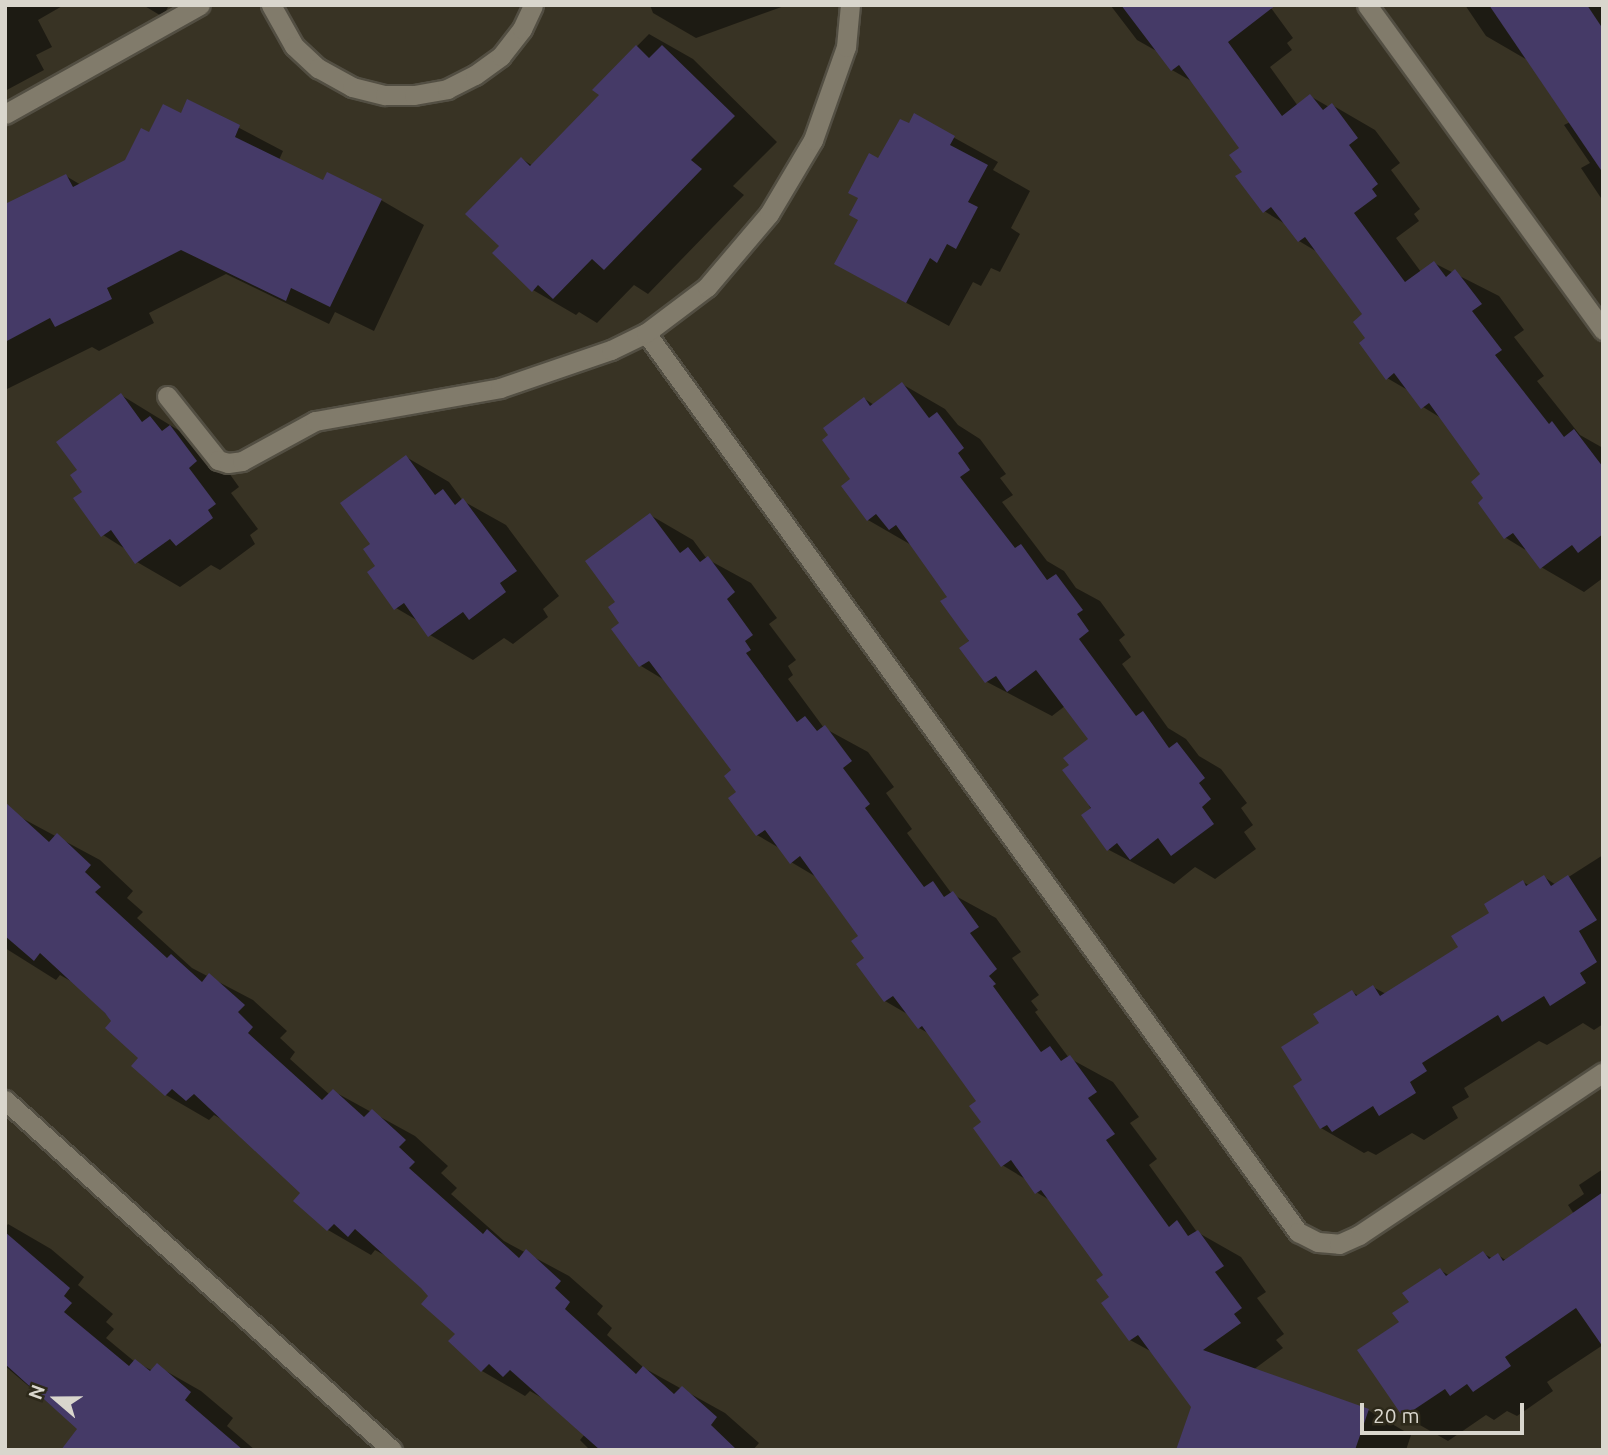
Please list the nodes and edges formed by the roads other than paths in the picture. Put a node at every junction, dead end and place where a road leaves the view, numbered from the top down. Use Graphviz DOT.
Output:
graph roads {
  1 [pos="200,5"];
  2 [pos="271,5"];
  3 [pos="533,5"];
  4 [pos="850,5"];
  5 [pos="1367,5"];
  6 [pos="5,114"];
  7 [pos="1603,330"];
  8 [pos="646,333"];
  9 [pos="167,397"];
  10 [pos="1603,1072"];
  11 [pos="5,1100"];
  12 [pos="392,1450"];
  1 -- 6 [label="lane"];
  2 -- 3 [label="lane"];
  4 -- 8 [label="lane"];
  5 -- 7 [label="lane"];
  8 -- 9 [label="lane"];
  8 -- 10 [label="lane"];
  11 -- 12 [label="lane"];
}
